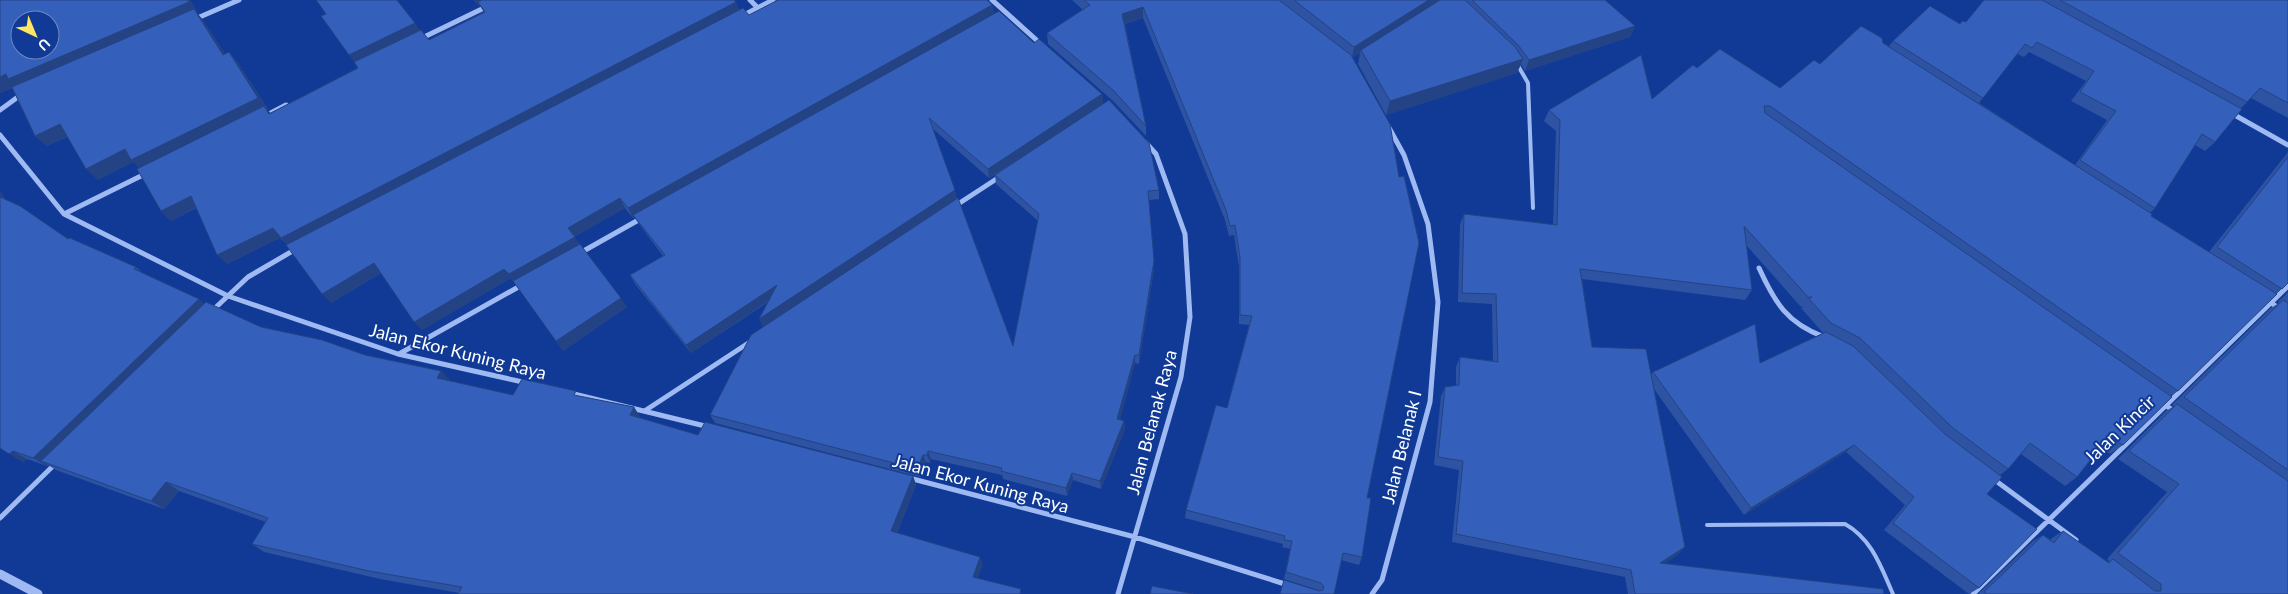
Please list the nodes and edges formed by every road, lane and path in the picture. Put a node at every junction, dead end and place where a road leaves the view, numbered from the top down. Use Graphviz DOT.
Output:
graph roads {
  1 [pos="239,0"];
  2 [pos="750,0"];
  3 [pos="773,0"];
  4 [pos="992,0"];
  5 [pos="491,4"];
  6 [pos="758,8"];
  7 [pos="1006,13"];
  8 [pos="741,17"];
  9 [pos="998,18"];
  10 [pos="185,23"];
  11 [pos="420,39"];
  12 [pos="1050,52"];
  13 [pos="1513,58"];
  14 [pos="23,93"];
  15 [pos="295,100"];
  16 [pos="0,110"];
  17 [pos="2229,112"];
  18 [pos="260,118"];
  19 [pos="1385,122"];
  20 [pos="0,135"];
  21 [pos="1142,140"];
  22 [pos="2288,144"];
  23 [pos="153,170"];
  24 [pos="1010,170"];
  25 [pos="952,208"];
  26 [pos="1534,208"];
  27 [pos="650,213"];
  28 [pos="64,214"];
  29 [pos="301,246"];
  30 [pos="572,257"];
  31 [pos="1759,268"];
  32 [pos="528,281"];
  33 [pos="2288,286"];
  34 [pos="228,296"];
  35 [pos="2263,297"];
  36 [pos="2271,303"];
  37 [pos="2288,314"];
  38 [pos="206,317"];
  39 [pos="754,339"];
  40 [pos="1828,339"];
  41 [pos="398,354"];
  42 [pos="532,384"];
  43 [pos="570,393"];
  44 [pos="2158,400"];
  45 [pos="2166,405"];
  46 [pos="646,410"];
  47 [pos="2181,416"];
  48 [pos="713,428"];
  49 [pos="64,456"];
  50 [pos="1989,476"];
  51 [pos="905,477"];
  52 [pos="0,518"];
  53 [pos="2048,519"];
  54 [pos="1707,525"];
  55 [pos="1135,537"];
  56 [pos="2078,542"];
  57 [pos="0,574"];
  58 [pos="1299,588"];
  59 [pos="38,594"];
  60 [pos="1118,594"];
  61 [pos="1372,594"];
  62 [pos="1893,594"];
  63 [pos="1973,594"];
  1 -- 10 [label="street"];
  2 -- 6 [label="street"];
  3 -- 6 [label="street"];
  4 -- 7 [label="street"];
  5 -- 11 [label="street"];
  6 -- 8 [label="street"];
  7 -- 9 [label="street"];
  7 -- 12 [label="street"];
  13 -- 26 [label="lane"];
  14 -- 16 [label="street"];
  15 -- 18 [label="street"];
  17 -- 22 [label="street"];
  19 -- 61 [label="street, Jalan Belanak I"];
  20 -- 28 [label="street, Jalan Ekor Kuning Raya"];
  21 -- 55 [label="street, Jalan Belanak Raya"];
  23 -- 28 [label="street"];
  24 -- 25 [label="street"];
  27 -- 30 [label="street"];
  28 -- 34 [label="street, Jalan Ekor Kuning Raya"];
  29 -- 34 [label="street"];
  31 -- 40 [label="street"];
  32 -- 41 [label="street"];
  33 -- 36 [label="street, Jalan Kincir"];
  34 -- 38 [label="street"];
  34 -- 41 [label="street, Jalan Ekor Kuning Raya"];
  35 -- 36 [label="street"];
  36 -- 37 [label="street"];
  36 -- 45 [label="street, Jalan Kincir"];
  39 -- 46 [label="street"];
  41 -- 42 [label="street, Jalan Ekor Kuning Raya"];
  43 -- 46 [label="street"];
  44 -- 45 [label="street"];
  45 -- 47 [label="street"];
  45 -- 53 [label="street, Jalan Kincir"];
  46 -- 48 [label="street"];
  49 -- 52 [label="street"];
  50 -- 53 [label="street"];
  51 -- 55 [label="street, Jalan Ekor Kuning Raya"];
  53 -- 56 [label="street"];
  53 -- 63 [label="street, Jalan Kincir"];
  54 -- 62 [label="lane"];
  55 -- 58 [label="street"];
  55 -- 60 [label="street, Jalan Belanak Raya"];
  57 -- 59 [label="street"];
}
